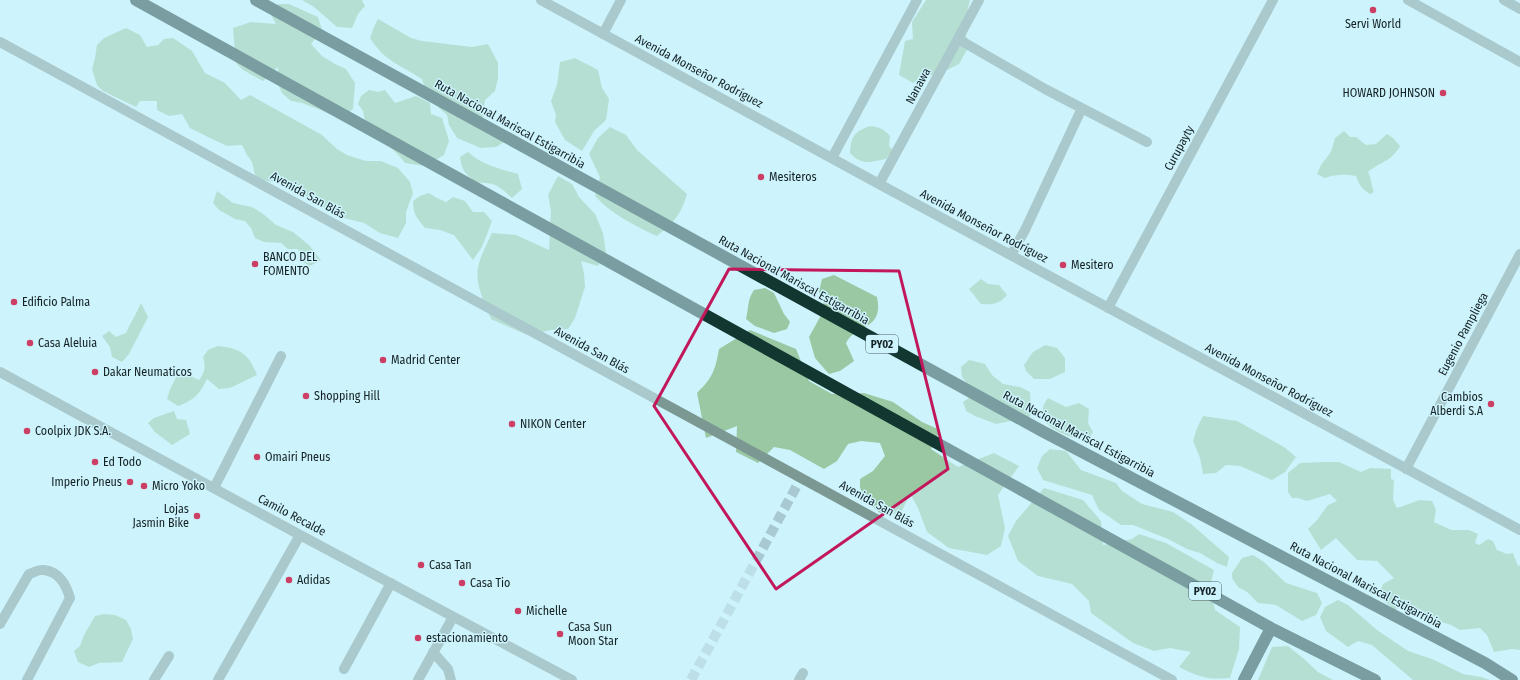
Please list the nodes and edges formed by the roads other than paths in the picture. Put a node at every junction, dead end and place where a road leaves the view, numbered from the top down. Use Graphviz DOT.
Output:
graph roads {
  1 [pos="136,0"];
  2 [pos="256,0"];
  3 [pos="541,0"];
  4 [pos="621,0"];
  5 [pos="917,0"];
  6 [pos="979,0"];
  7 [pos="1273,0"];
  8 [pos="1408,0"];
  9 [pos="1504,0"];
  10 [pos="1520,9"];
  11 [pos="603,34"];
  12 [pos="958,39"];
  13 [pos="0,42"];
  14 [pos="1520,62"];
  15 [pos="1082,108"];
  16 [pos="1147,142"];
  17 [pos="832,158"];
  18 [pos="880,184"];
  19 [pos="1520,254"];
  20 [pos="1011,255"];
  21 [pos="1108,308"];
  22 [pos="281,356"];
  23 [pos="0,372"];
  24 [pos="1406,469"];
  25 [pos="214,488"];
  26 [pos="1520,530"];
  27 [pos="300,535"];
  28 [pos="390,583"];
  29 [pos="453,617"];
  30 [pos="0,624"];
  31 [pos="1271,628"];
  32 [pos="433,652"];
  33 [pos="169,656"];
  34 [pos="344,669"];
  35 [pos="27,680"];
  36 [pos="154,680"];
  37 [pos="218,680"];
  38 [pos="418,680"];
  39 [pos="450,680"];
  40 [pos="572,680"];
  41 [pos="1172,680"];
  42 [pos="1244,680"];
  43 [pos="1375,680"];
  44 [pos="1512,680"];
  1 -- 31 [label="highway, PY02"];
  2 -- 44 [label="highway, Ruta Nacional Mariscal Estigarribia / PY02"];
  3 -- 11 [label="street, Avenida Monseñor Rodríguez"];
  4 -- 11 [label="street"];
  5 -- 17 [label="street"];
  6 -- 12 [label="street, Nanawa"];
  7 -- 21 [label="street, Curupayty"];
  8 -- 14 [label="street"];
  9 -- 10 [label="street"];
  11 -- 17 [label="street, Avenida Monseñor Rodríguez"];
  12 -- 15 [label="street"];
  12 -- 18 [label="street, Nanawa"];
  13 -- 41 [label="street, Avenida San Blás"];
  15 -- 16 [label="street"];
  15 -- 20 [label="street"];
  17 -- 18 [label="street, Avenida Monseñor Rodríguez"];
  18 -- 20 [label="street, Avenida Monseñor Rodríguez"];
  19 -- 24 [label="street, Eugenio Pampliega"];
  20 -- 21 [label="street, Avenida Monseñor Rodríguez"];
  21 -- 24 [label="street, Avenida Monseñor Rodríguez"];
  22 -- 25 [label="street"];
  23 -- 25 [label="street, Camilo Recalde"];
  24 -- 26 [label="street, Avenida Monseñor Rodríguez"];
  25 -- 27 [label="street, Camilo Recalde"];
  27 -- 28 [label="street, Camilo Recalde"];
  27 -- 37 [label="street"];
  28 -- 29 [label="street, Camilo Recalde"];
  28 -- 34 [label="street"];
  29 -- 32 [label="street"];
  29 -- 40 [label="street, Camilo Recalde"];
  30 -- 35 [label="street"];
  31 -- 42 [label="highway"];
  31 -- 43 [label="highway, PY02"];
  32 -- 38 [label="street"];
  32 -- 39 [label="street"];
  33 -- 36 [label="street"];
}
